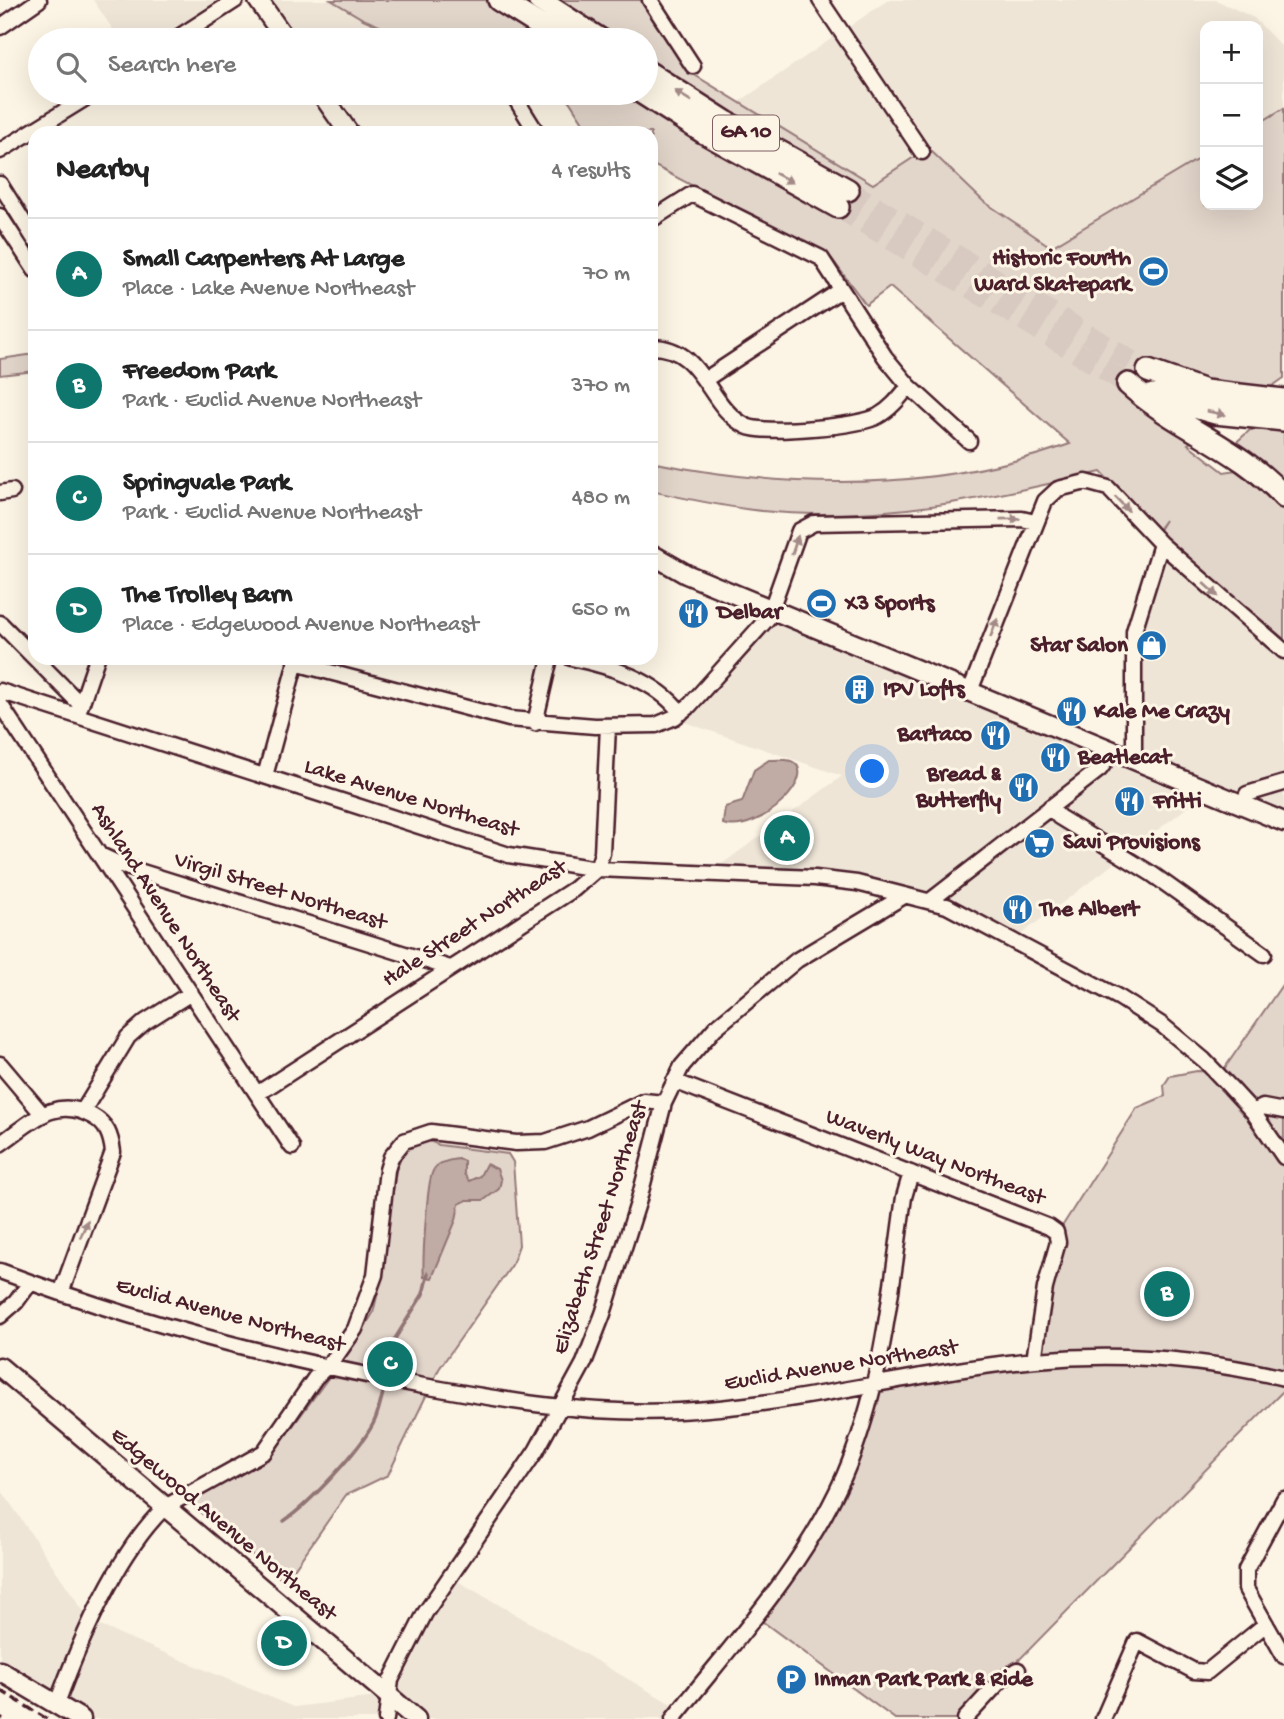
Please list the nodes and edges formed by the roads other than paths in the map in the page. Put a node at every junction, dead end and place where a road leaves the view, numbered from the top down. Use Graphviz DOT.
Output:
graph roads {
  1 [pos="39,0"];
  2 [pos="236,0"];
  3 [pos="258,0"];
  4 [pos="499,0"];
  5 [pos="539,0"];
  6 [pos="650,0"];
  7 [pos="820,0"];
  8 [pos="0,27"];
  9 [pos="193,28"];
  10 [pos="278,28"];
  11 [pos="544,28"];
  12 [pos="582,28"];
  13 [pos="693,66"];
  14 [pos="658,79"];
  15 [pos="658,103"];
  16 [pos="75,105"];
  17 [pos="329,105"];
  18 [pos="520,105"];
  19 [pos="41,126"];
  20 [pos="344,126"];
  21 [pos="533,126"];
  22 [pos="28,134"];
  23 [pos="0,151"];
  24 [pos="922,152"];
  25 [pos="0,184"];
  26 [pos="0,216"];
  27 [pos="658,216"];
  28 [pos="28,229"];
  29 [pos="28,259"];
  30 [pos="841,290"];
  31 [pos="658,348"];
  32 [pos="1148,371"];
  33 [pos="706,379"];
  34 [pos="909,386"];
  35 [pos="1284,400"];
  36 [pos="1276,420"];
  37 [pos="969,441"];
  38 [pos="1284,497"];
  39 [pos="1035,522"];
  40 [pos="1161,544"];
  41 [pos="658,558"];
  42 [pos="774,610"];
  43 [pos="0,623"];
  44 [pos="1284,651"];
  45 [pos="28,654"];
  46 [pos="38,665"];
  47 [pos="94,665"];
  48 [pos="295,665"];
  49 [pos="310,665"];
  50 [pos="548,665"];
  51 [pos="597,665"];
  52 [pos="0,691"];
  53 [pos="970,691"];
  54 [pos="0,704"];
  55 [pos="78,710"];
  56 [pos="681,713"];
  57 [pos="534,723"];
  58 [pos="608,726"];
  59 [pos="1112,751"];
  60 [pos="1134,760"];
  61 [pos="265,776"];
  62 [pos="1284,783"];
  63 [pos="1242,805"];
  64 [pos="1050,807"];
  65 [pos="1284,822"];
  66 [pos="99,854"];
  67 [pos="597,869"];
  68 [pos="904,895"];
  69 [pos="930,901"];
  70 [pos="1264,954"];
  71 [pos="450,968"];
  72 [pos="191,993"];
  73 [pos="0,1064"];
  74 [pos="674,1081"];
  75 [pos="257,1094"];
  76 [pos="664,1103"];
  77 [pos="83,1111"];
  78 [pos="1284,1111"];
  79 [pos="1253,1112"];
  80 [pos="43,1115"];
  81 [pos="0,1144"];
  82 [pos="292,1147"];
  83 [pos="1284,1157"];
  84 [pos="911,1173"];
  85 [pos="0,1271"];
  86 [pos="30,1283"];
  87 [pos="61,1293"];
  88 [pos="0,1316"];
  89 [pos="1034,1360"];
  90 [pos="0,1367"];
  91 [pos="326,1368"];
  92 [pos="1284,1378"];
  93 [pos="873,1387"];
  94 [pos="561,1409"];
  95 [pos="1284,1499"];
  96 [pos="165,1507"];
  97 [pos="1266,1624"];
  98 [pos="1284,1656"];
  99 [pos="1018,1670"];
  100 [pos="0,1671"];
  101 [pos="388,1696"];
  102 [pos="56,1706"];
  103 [pos="81,1719"];
  104 [pos="386,1719"];
  105 [pos="416,1719"];
  106 [pos="673,1719"];
  107 [pos="965,1719"];
  108 [pos="1103,1719"];
  1 -- 8 [label="street"];
  2 -- 9 [label="street"];
  3 -- 10 [label="main road"];
  4 -- 11 [label="highway"];
  5 -- 12 [label="highway"];
  6 -- 13 [label="street"];
  7 -- 24 [label="street"];
  15 -- 14 [label="highway, GA 10, one-way"];
  16 -- 19 [label="street"];
  17 -- 20 [label="main road"];
  18 -- 21 [label="street"];
  22 -- 23 [label="street"];
  25 -- 28 [label="street"];
  26 -- 29 [label="street"];
  27 -- 30 [label="street"];
  30 -- 33 [label="street"];
  30 -- 34 [label="street"];
  31 -- 33 [label="street"];
  32 -- 35 [label="highway"];
  33 -- 34 [label="street"];
  34 -- 37 [label="street"];
  38 -- 36 [label="highway, one-way"];
  39 -- 40 [label="street, one-way"];
  42 -- 39 [label="street, one-way"];
  53 -- 39 [label="street, one-way"];
  40 -- 44 [label="street, one-way"];
  40 -- 60 [label="street"];
  41 -- 42 [label="main road"];
  42 -- 53 [label="main road"];
  42 -- 56 [label="street"];
  43 -- 45 [label="street"];
  46 -- 55 [label="street"];
  47 -- 55 [label="street"];
  48 -- 61 [label="street"];
  49 -- 57 [label="street"];
  50 -- 57 [label="street"];
  51 -- 56 [label="street"];
  52 -- 55 [label="street, Lake Avenue Northeast"];
  53 -- 59 [label="main road"];
  54 -- 66 [label="street, Ashland Avenue Northeast"];
  55 -- 61 [label="street, Lake Avenue Northeast"];
  56 -- 58 [label="street"];
  57 -- 58 [label="street"];
  58 -- 67 [label="street, Hale Street Northeast"];
  59 -- 60 [label="main road"];
  59 -- 64 [label="street"];
  60 -- 63 [label="main road"];
  61 -- 67 [label="street, Lake Avenue Northeast"];
  62 -- 63 [label="street"];
  63 -- 65 [label="main road"];
  64 -- 69 [label="street"];
  64 -- 70 [label="street"];
  66 -- 71 [label="street, Virgil Street Northeast"];
  66 -- 72 [label="street, Ashland Avenue Northeast"];
  67 -- 68 [label="street, Lake Avenue Northeast"];
  67 -- 71 [label="street, Hale Street Northeast"];
  68 -- 69 [label="street, Lake Avenue Northeast"];
  68 -- 74 [label="street, Elizabeth Street Northeast"];
  69 -- 79 [label="street, Lake Avenue Northeast"];
  71 -- 75 [label="street, Hale Street Northeast"];
  72 -- 75 [label="street, Ashland Avenue Northeast"];
  72 -- 77 [label="street"];
  73 -- 80 [label="street"];
  74 -- 76 [label="street, Elizabeth Street Northeast"];
  74 -- 84 [label="street, Waverly Way Northeast"];
  75 -- 82 [label="street, Ashland Avenue Northeast"];
  76 -- 91 [label="street"];
  76 -- 94 [label="street, Elizabeth Street Northeast"];
  77 -- 80 [label="street"];
  87 -- 77 [label="street, one-way"];
  78 -- 79 [label="street"];
  79 -- 83 [label="street, Lake Avenue Northeast"];
  80 -- 81 [label="street"];
  84 -- 89 [label="street, Waverly Way Northeast"];
  84 -- 93 [label="street"];
  85 -- 86 [label="street, Euclid Avenue Northeast"];
  86 -- 87 [label="street, Euclid Avenue Northeast"];
  86 -- 88 [label="street"];
  87 -- 91 [label="street, Euclid Avenue Northeast"];
  89 -- 92 [label="street, Euclid Avenue Northeast"];
  89 -- 93 [label="street, Euclid Avenue Northeast"];
  90 -- 96 [label="main road, Edgewood Avenue Northeast"];
  91 -- 94 [label="street, Euclid Avenue Northeast"];
  91 -- 96 [label="street"];
  93 -- 94 [label="street, Euclid Avenue Northeast"];
  93 -- 106 [label="street"];
  94 -- 101 [label="street, Elizabeth Street Northeast"];
  95 -- 97 [label="street"];
  96 -- 101 [label="main road, Edgewood Avenue Northeast"];
  96 -- 102 [label="street"];
  97 -- 98 [label="street"];
  97 -- 108 [label="street"];
  99 -- 107 [label="street"];
  100 -- 102 [label="main road"];
  101 -- 104 [label="street, Elizabeth Street Northeast"];
  101 -- 105 [label="main road, Edgewood Avenue Northeast"];
  102 -- 103 [label="main road"];
}
